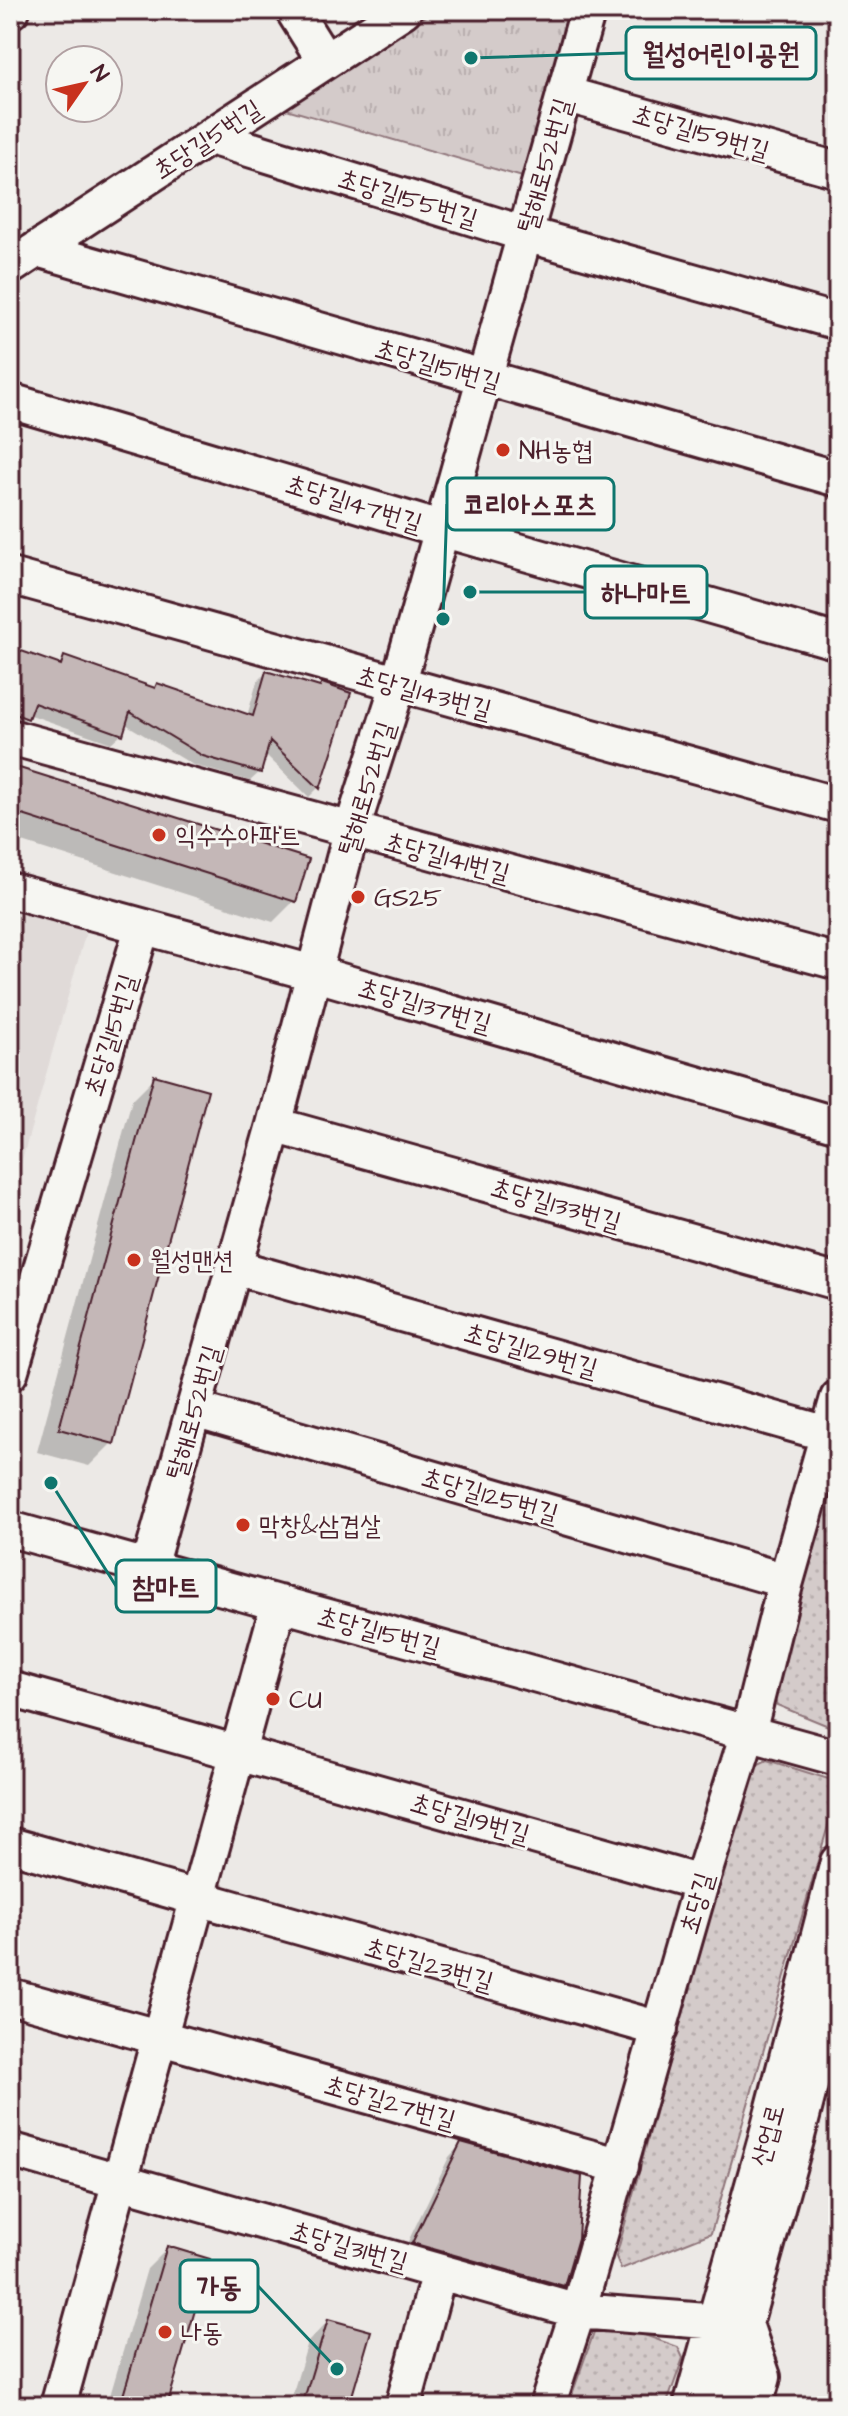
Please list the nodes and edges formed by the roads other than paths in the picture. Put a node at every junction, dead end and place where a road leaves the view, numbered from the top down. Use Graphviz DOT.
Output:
graph roads {
  1 [pos="293,10"];
  2 [pos="404,10"];
  3 [pos="588,10"];
  4 [pos="325,61"];
  5 [pos="564,94"];
  6 [pos="210,137"];
  7 [pos="838,170"];
  8 [pos="525,234"];
  9 [pos="24,258"];
  10 [pos="838,322"];
  11 [pos="484,378"];
  12 [pos="10,401"];
  13 [pos="838,479"];
  14 [pos="441,529"];
  15 [pos="10,576"];
  16 [pos="838,642"];
  17 [pos="398,685"];
  18 [pos="10,737"];
  19 [pos="838,805"];
  20 [pos="351,832"];
  21 [pos="10,890"];
  22 [pos="142,928"];
  23 [pos="838,962"];
  24 [pos="313,973"];
  25 [pos="274,1125"];
  26 [pos="838,1125"];
  27 [pos="234,1267"];
  28 [pos="838,1282"];
  29 [pos="10,1373"];
  30 [pos="838,1398"];
  31 [pos="194,1409"];
  32 [pos="828,1434"];
  33 [pos="10,1529"];
  34 [pos="149,1567"];
  35 [pos="786,1581"];
  36 [pos="279,1603"];
  37 [pos="10,1689"];
  38 [pos="748,1733"];
  39 [pos="238,1753"];
  40 [pos="838,1758"];
  41 [pos="10,1845"];
  42 [pos="838,1862"];
  43 [pos="701,1883"];
  44 [pos="198,1898"];
  45 [pos="838,1977"];
  46 [pos="10,1996"];
  47 [pos="660,2029"];
  48 [pos="159,2037"];
  49 [pos="10,2150"];
  50 [pos="621,2166"];
  51 [pos="120,2181"];
  52 [pos="439,2272"];
  53 [pos="578,2311"];
  54 [pos="730,2323"];
  55 [pos="58,2406"];
  56 [pos="403,2406"];
  57 [pos="547,2406"];
  58 [pos="691,2406"];
  59 [pos="722,2406"];
  60 [pos="755,2406"];
  1 -- 4 [label="street"];
  2 -- 4 [label="street, 초당길5번길"];
  3 -- 5 [label="street, 탈해로52번길"];
  4 -- 6 [label="street, 초당길5번길"];
  5 -- 7 [label="street, 초당길159번길"];
  5 -- 8 [label="street, 탈해로52번길"];
  6 -- 8 [label="street, 초당길155번길"];
  6 -- 9 [label="street, 초당길5번길"];
  8 -- 10 [label="street, 초당길155번길"];
  8 -- 11 [label="street, 탈해로52번길"];
  9 -- 11 [label="street, 초당길151번길"];
  11 -- 13 [label="street, 초당길151번길"];
  11 -- 14 [label="street, 탈해로52번길"];
  12 -- 14 [label="street, 초당길147번길"];
  14 -- 16 [label="street, 초당길147번길"];
  14 -- 17 [label="street, 탈해로52번길"];
  15 -- 17 [label="street, 초당길143번길"];
  17 -- 19 [label="street, 초당길143번길"];
  17 -- 20 [label="street, 탈해로52번길"];
  18 -- 20 [label="street, 초당길141번길"];
  20 -- 23 [label="street, 초당길141번길"];
  20 -- 24 [label="street, 탈해로52번길"];
  21 -- 22 [label="street, 초당길137번길"];
  22 -- 24 [label="street, 초당길137번길"];
  22 -- 29 [label="street, 초당길15번길"];
  24 -- 25 [label="street, 탈해로52번길"];
  24 -- 26 [label="street, 초당길137번길"];
  25 -- 27 [label="street, 탈해로52번길"];
  25 -- 28 [label="street, 초당길133번길"];
  27 -- 31 [label="street, 탈해로52번길"];
  27 -- 32 [label="street, 초당길129번길"];
  30 -- 32 [label="street, 초당길"];
  31 -- 34 [label="street, 탈해로52번길"];
  31 -- 35 [label="street, 초당길125번길"];
  32 -- 35 [label="street, 초당길"];
  33 -- 34 [label="street, 초당길15번길"];
  34 -- 36 [label="street, 초당길15번길"];
  35 -- 38 [label="street, 초당길"];
  36 -- 38 [label="street, 초당길15번길"];
  36 -- 39 [label="street"];
  37 -- 39 [label="street, 초당길19번길"];
  38 -- 40 [label="street, 초당길15번길"];
  38 -- 43 [label="street, 초당길"];
  39 -- 43 [label="street, 초당길19번길"];
  39 -- 44 [label="street"];
  41 -- 44 [label="street, 초당길23번길"];
  42 -- 54 [label="street, 산업로"];
  43 -- 47 [label="street, 초당길"];
  44 -- 47 [label="street, 초당길23번길"];
  44 -- 48 [label="street"];
  45 -- 54 [label="street, 산업로"];
  46 -- 48 [label="street, 초당길27번길"];
  47 -- 50 [label="street, 초당길"];
  48 -- 50 [label="street, 초당길27번길"];
  48 -- 51 [label="street"];
  49 -- 51 [label="street, 초당길31번길"];
  50 -- 53 [label="street, 초당길"];
  51 -- 52 [label="street, 초당길31번길"];
  51 -- 55 [label="street"];
  52 -- 53 [label="street, 초당길31번길"];
  52 -- 56 [label="street"];
  53 -- 54 [label="street, 초당길31번길"];
  53 -- 57 [label="street, 초당길"];
  54 -- 58 [label="street, 산업로"];
  54 -- 59 [label="street, 산업로"];
  54 -- 60 [label="street"];
}
